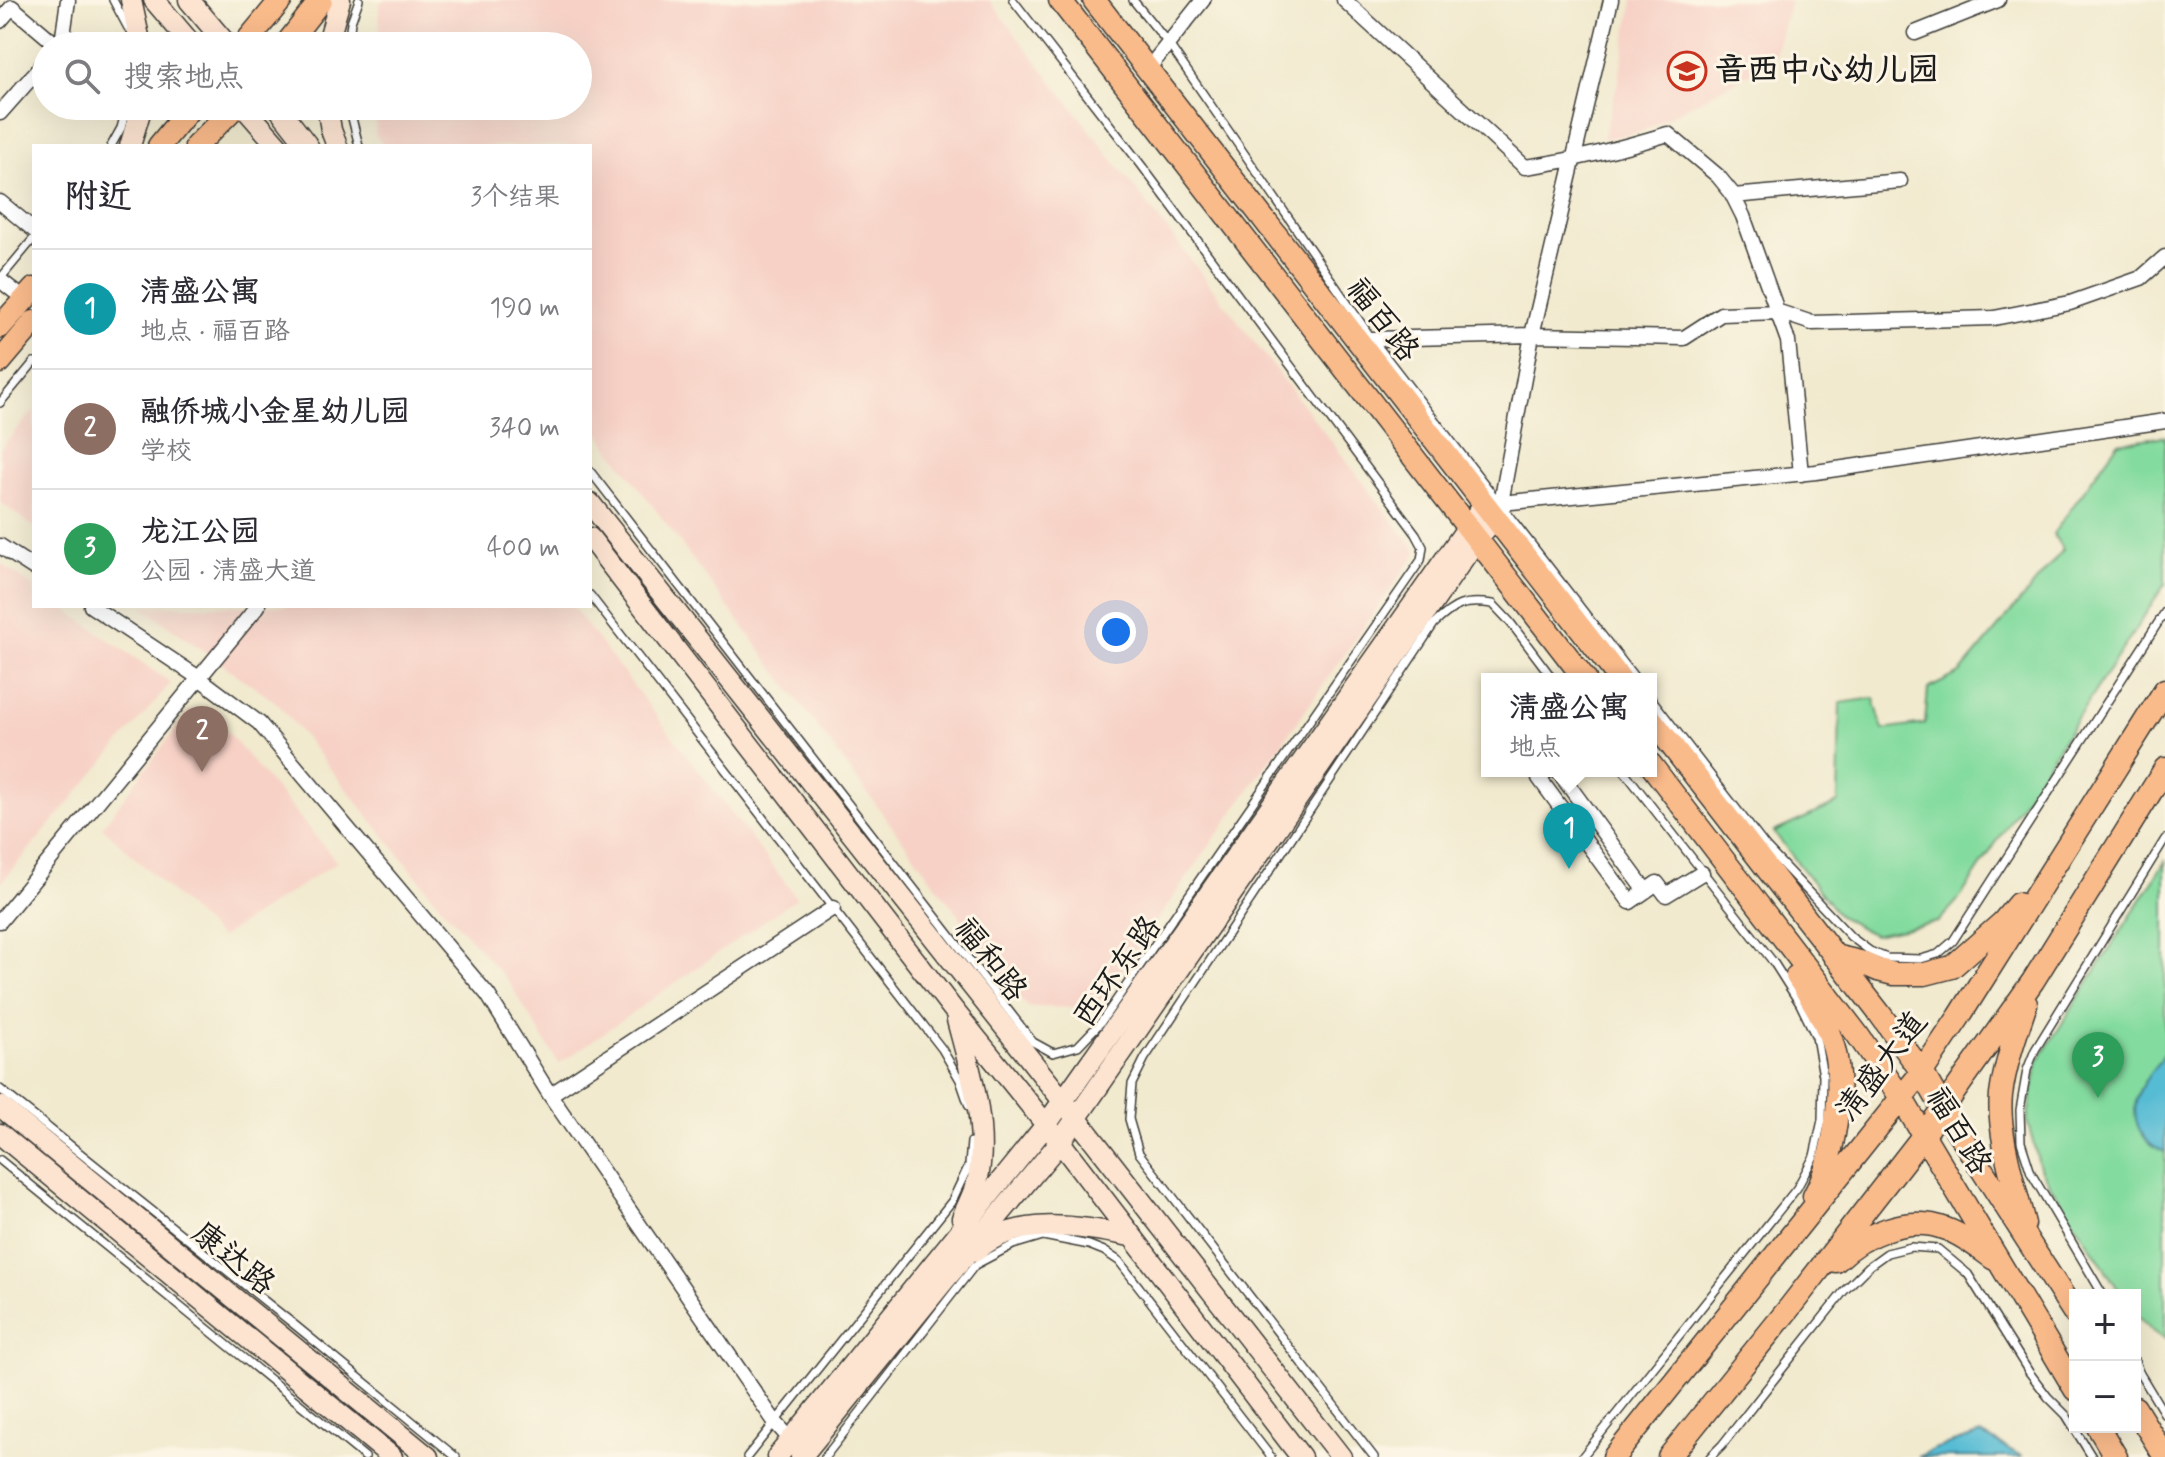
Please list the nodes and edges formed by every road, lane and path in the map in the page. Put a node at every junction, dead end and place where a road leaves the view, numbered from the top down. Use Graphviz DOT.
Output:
graph roads {
  1 [pos="68,0"];
  2 [pos="113,0"];
  3 [pos="131,0"];
  4 [pos="154,0"];
  5 [pos="189,0"];
  6 [pos="281,0"];
  7 [pos="321,0"];
  8 [pos="340,0"];
  9 [pos="359,0"];
  10 [pos="1013,0"];
  11 [pos="1060,0"];
  12 [pos="1094,0"];
  13 [pos="1133,0"];
  14 [pos="1203,0"];
  15 [pos="1344,0"];
  16 [pos="1611,0"];
  17 [pos="1989,2"];
  18 [pos="0,21"];
  19 [pos="42,32"];
  20 [pos="64,32"];
  21 [pos="130,32"];
  22 [pos="138,32"];
  23 [pos="181,32"];
  24 [pos="216,32"];
  25 [pos="255,32"];
  26 [pos="296,32"];
  27 [pos="331,32"];
  28 [pos="350,32"];
  29 [pos="1915,33"];
  30 [pos="1168,43"];
  31 [pos="1148,69"];
  32 [pos="32,77"];
  33 [pos="0,113"];
  34 [pos="123,120"];
  35 [pos="138,120"];
  36 [pos="180,120"];
  37 [pos="222,120"];
  38 [pos="255,120"];
  39 [pos="288,120"];
  40 [pos="329,120"];
  41 [pos="352,120"];
  42 [pos="112,144"];
  43 [pos="131,144"];
  44 [pos="161,144"];
  45 [pos="198,144"];
  46 [pos="276,144"];
  47 [pos="306,144"];
  48 [pos="336,144"];
  49 [pos="358,144"];
  50 [pos="1573,160"];
  51 [pos="1900,181"];
  52 [pos="1733,196"];
  53 [pos="0,202"];
  54 [pos="32,228"];
  55 [pos="32,240"];
  56 [pos="2165,257"];
  57 [pos="0,279"];
  58 [pos="29,294"];
  59 [pos="1779,312"];
  60 [pos="32,324"];
  61 [pos="0,327"];
  62 [pos="1532,335"];
  63 [pos="1372,339"];
  64 [pos="0,362"];
  65 [pos="32,364"];
  66 [pos="0,403"];
  67 [pos="2165,421"];
  68 [pos="592,474"];
  69 [pos="1801,474"];
  70 [pos="592,506"];
  71 [pos="1493,509"];
  72 [pos="1472,533"];
  73 [pos="592,541"];
  74 [pos="0,546"];
  75 [pos="32,567"];
  76 [pos="592,598"];
  77 [pos="94,608"];
  78 [pos="256,608"];
  79 [pos="2165,612"];
  80 [pos="1548,673"];
  81 [pos="1580,673"];
  82 [pos="1616,673"];
  83 [pos="1631,673"];
  84 [pos="199,678"];
  85 [pos="2165,690"];
  86 [pos="1657,706"];
  87 [pos="1657,727"];
  88 [pos="2165,769"];
  89 [pos="1657,773"];
  90 [pos="1540,777"];
  91 [pos="1562,777"];
  92 [pos="1629,777"];
  93 [pos="2165,839"];
  94 [pos="2067,844"];
  95 [pos="1702,873"];
  96 [pos="1646,891"];
  97 [pos="1754,898"];
  98 [pos="833,908"];
  99 [pos="0,921"];
  100 [pos="1834,956"];
  101 [pos="2033,981"];
  102 [pos="955,1012"];
  103 [pos="1922,1072"];
  104 [pos="0,1089"];
  105 [pos="550,1095"];
  106 [pos="1902,1099"];
  107 [pos="1063,1101"];
  108 [pos="0,1106"];
  109 [pos="1943,1109"];
  110 [pos="1077,1119"];
  111 [pos="970,1121"];
  112 [pos="1046,1125"];
  113 [pos="971,1133"];
  114 [pos="0,1134"];
  115 [pos="1923,1136"];
  116 [pos="1060,1142"];
  117 [pos="0,1160"];
  118 [pos="1799,1227"];
  119 [pos="1130,1236"];
  120 [pos="951,1241"];
  121 [pos="2041,1262"];
  122 [pos="2001,1263"];
  123 [pos="944,1281"];
  124 [pos="2099,1289"];
  125 [pos="2069,1305"];
  126 [pos="1790,1307"];
  127 [pos="2141,1375"];
  128 [pos="2069,1379"];
  129 [pos="2165,1415"];
  130 [pos="2141,1418"];
  131 [pos="775,1422"];
  132 [pos="2102,1433"];
  133 [pos="796,1449"];
  134 [pos="365,1457"];
  135 [pos="392,1457"];
  136 [pos="428,1457"];
  137 [pos="456,1457"];
  138 [pos="747,1457"];
  139 [pos="777,1457"];
  140 [pos="825,1457"];
  141 [pos="1271,1457"];
  142 [pos="1301,1457"];
  143 [pos="1341,1457"];
  144 [pos="1374,1457"];
  145 [pos="1582,1457"];
  146 [pos="1614,1457"];
  147 [pos="1669,1457"];
  148 [pos="1710,1457"];
  149 [pos="2092,1457"];
  150 [pos="2116,1457"];
  151 [pos="2165,1457"];
  1 -- 20 [label="street"];
  2 -- 21 [label="lane"];
  3 -- 22 [label="street"];
  4 -- 23 [label="street"];
  5 -- 24 [label="street"];
  6 -- 25 [label="main road"];
  7 -- 26 [label="main road"];
  8 -- 27 [label="street"];
  9 -- 28 [label="lane"];
  10 -- 68 [label="lane"];
  11 -- 72 [label="main road, 福百路"];
  12 -- 31 [label="main road, 福百路"];
  13 -- 30 [label="lane"];
  14 -- 30 [label="street"];
  15 -- 50 [label="street"];
  16 -- 50 [label="street"];
  17 -- 29 [label="street"];
  18 -- 19 [label="street"];
  30 -- 31 [label="street"];
  30 -- 63 [label="lane"];
  31 -- 71 [label="main road, 福百路"];
  32 -- 33 [label="street"];
  34 -- 42 [label="lane"];
  35 -- 43 [label="street"];
  36 -- 44 [label="main road"];
  37 -- 45 [label="main road"];
  38 -- 46 [label="street"];
  39 -- 47 [label="street"];
  40 -- 48 [label="street"];
  41 -- 49 [label="lane"];
  50 -- 52 [label="street"];
  50 -- 62 [label="street"];
  51 -- 52 [label="street"];
  52 -- 59 [label="street"];
  53 -- 54 [label="street"];
  55 -- 57 [label="lane"];
  56 -- 59 [label="street"];
  57 -- 58 [label="street"];
  58 -- 61 [label="main road"];
  59 -- 62 [label="street"];
  59 -- 69 [label="street"];
  60 -- 64 [label="main road"];
  62 -- 63 [label="street"];
  62 -- 71 [label="street"];
  63 -- 71 [label="lane"];
  65 -- 66 [label="lane"];
  67 -- 69 [label="street"];
  69 -- 71 [label="street"];
  70 -- 107 [label="street, 福和路"];
  71 -- 72 [label="street, 西环东路"];
  71 -- 82 [label="main road, 福百路"];
  71 -- 83 [label="lane"];
  72 -- 81 [label="main road, 福百路"];
  72 -- 107 [label="street, 西环东路"];
  72 -- 110 [label="street, 西环东路"];
  73 -- 102 [label="street, 福和路"];
  74 -- 75 [label="street"];
  76 -- 98 [label="lane"];
  77 -- 84 [label="street"];
  78 -- 84 [label="street"];
  79 -- 86 [label="lane"];
  80 -- 144 [label="lane"];
  84 -- 99 [label="street"];
  84 -- 105 [label="street"];
  85 -- 94 [label="main road, 清盛大道"];
  87 -- 100 [label="main road, 福百路"];
  88 -- 101 [label="main road"];
  89 -- 97 [label="main road, 福百路"];
  90 -- 96 [label="street"];
  91 -- 96 [label="street"];
  92 -- 95 [label="lane"];
  93 -- 124 [label="lane"];
  94 -- 100 [label="main road"];
  94 -- 103 [label="main road, 清盛大道"];
  95 -- 96 [label="street"];
  95 -- 145 [label="lane"];
  97 -- 106 [label="main road, 福百路"];
  97 -- 118 [label="main road"];
  98 -- 105 [label="street"];
  98 -- 111 [label="lane"];
  100 -- 103 [label="main road, 福百路"];
  101 -- 109 [label="main road"];
  101 -- 121 [label="main road"];
  102 -- 112 [label="street, 福和路"];
  102 -- 120 [label="street"];
  103 -- 106 [label="main road, 清盛大道"];
  103 -- 109 [label="main road, 福百路"];
  104 -- 137 [label="lane"];
  105 -- 131 [label="street"];
  106 -- 115 [label="main road, 福百路"];
  106 -- 118 [label="main road, 清盛大道"];
  107 -- 110 [label="street, 福和路"];
  107 -- 112 [label="street, 西环东路"];
  108 -- 136 [label="street, 康达路"];
  109 -- 115 [label="main road"];
  109 -- 121 [label="main road, 福百路"];
  110 -- 116 [label="street, 西环东路"];
  110 -- 143 [label="street, 福和路"];
  112 -- 116 [label="street, 福和路"];
  112 -- 120 [label="street, 西环东路"];
  113 -- 131 [label="lane"];
  114 -- 135 [label="street, 康达路"];
  115 -- 122 [label="main road, 福百路"];
  115 -- 126 [label="main road"];
  116 -- 119 [label="street, 福和路"];
  116 -- 123 [label="street, 西环东路"];
  117 -- 134 [label="lane"];
  118 -- 146 [label="main road, 清盛大道"];
  119 -- 123 [label="street"];
  119 -- 142 [label="street, 福和路"];
  120 -- 133 [label="street, 西环东路"];
  121 -- 125 [label="main road, 福百路"];
  122 -- 126 [label="main road"];
  122 -- 128 [label="main road, 福百路"];
  123 -- 133 [label="street, 西环东路"];
  126 -- 147 [label="main road"];
  127 -- 129 [label="lane"];
  130 -- 151 [label="main road"];
  131 -- 133 [label="street"];
  131 -- 138 [label="lane"];
  132 -- 150 [label="main road"];
  133 -- 139 [label="street, 西环东路"];
  140 -- 141 [label="lane"];
  148 -- 149 [label="lane"];
}
